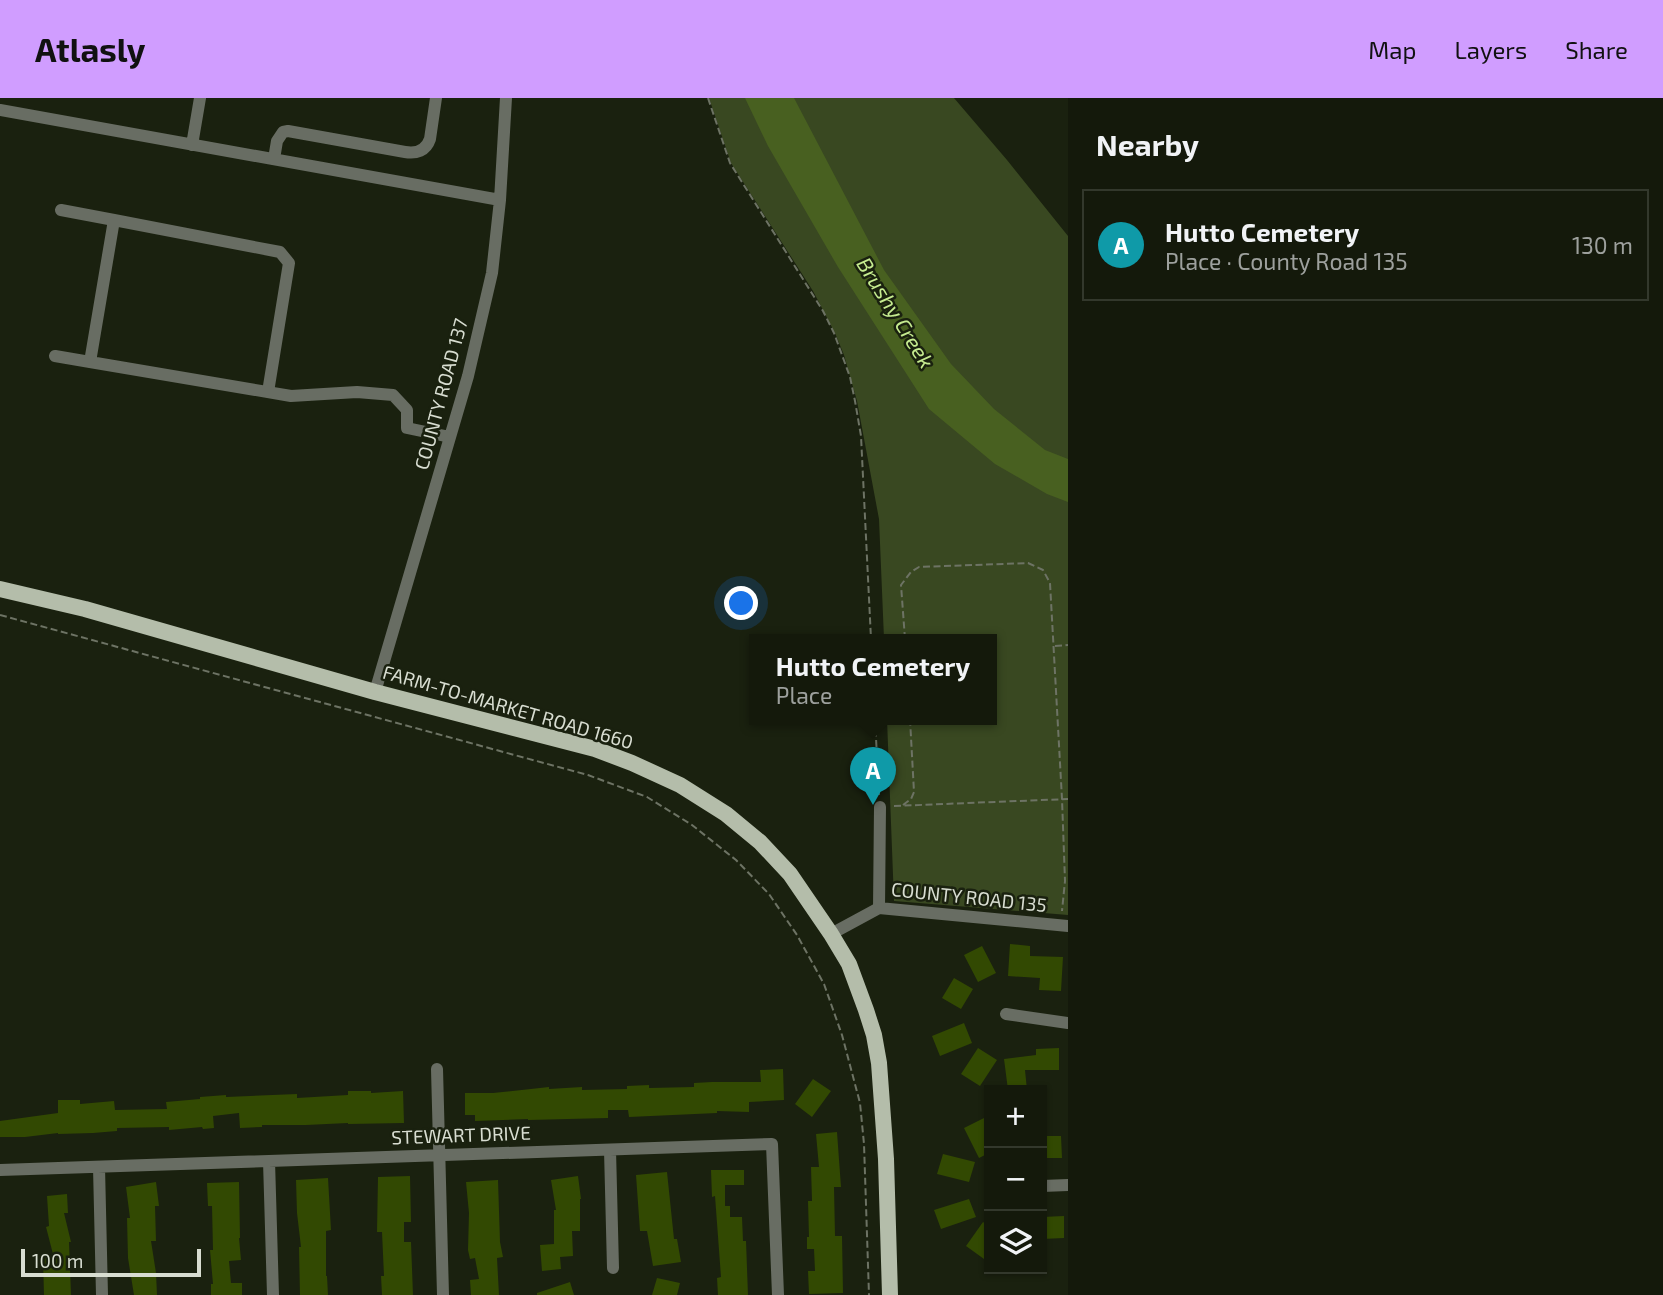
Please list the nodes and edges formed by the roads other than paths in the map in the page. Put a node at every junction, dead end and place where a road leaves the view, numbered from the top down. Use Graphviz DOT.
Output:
graph roads {
  1 [pos="200,98"];
  2 [pos="436,98"];
  3 [pos="506,98"];
  4 [pos="0,110"];
  5 [pos="192,145"];
  6 [pos="274,159"];
  7 [pos="500,200"];
  8 [pos="61,209"];
  9 [pos="114,220"];
  10 [pos="55,356"];
  11 [pos="90,362"];
  12 [pos="268,392"];
  13 [pos="450,437"];
  14 [pos="0,589"];
  15 [pos="376,692"];
  16 [pos="880,807"];
  17 [pos="879,908"];
  18 [pos="1065,926"];
  19 [pos="831,934"];
  20 [pos="1006,1014"];
  21 [pos="1068,1023"];
  22 [pos="437,1069"];
  23 [pos="610,1150"];
  24 [pos="439,1155"];
  25 [pos="270,1161"];
  26 [pos="99,1167"];
  27 [pos="0,1170"];
  28 [pos="1068,1185"];
  29 [pos="1047,1186"];
  30 [pos="613,1268"];
  31 [pos="102,1295"];
  32 [pos="273,1295"];
  33 [pos="443,1295"];
  34 [pos="778,1295"];
  35 [pos="890,1295"];
  1 -- 5 [label="street"];
  2 -- 6 [label="street"];
  3 -- 7 [label="street, COUNTY ROAD 137"];
  4 -- 5 [label="street"];
  5 -- 6 [label="street"];
  6 -- 7 [label="street"];
  7 -- 13 [label="street, COUNTY ROAD 137"];
  8 -- 9 [label="street"];
  9 -- 11 [label="street"];
  9 -- 12 [label="street"];
  10 -- 11 [label="street"];
  11 -- 12 [label="street"];
  12 -- 13 [label="street"];
  13 -- 15 [label="street, COUNTY ROAD 137"];
  14 -- 15 [label="main road, FARM-TO-MARKET ROAD 1660"];
  15 -- 19 [label="main road, FARM-TO-MARKET ROAD 1660"];
  16 -- 17 [label="street"];
  17 -- 18 [label="street, COUNTY ROAD 135"];
  17 -- 19 [label="street, COUNTY ROAD 135"];
  19 -- 35 [label="main road, FARM-TO-MARKET ROAD 1660"];
  20 -- 21 [label="street"];
  22 -- 24 [label="street"];
  23 -- 24 [label="street, STEWART DRIVE"];
  23 -- 30 [label="street"];
  23 -- 34 [label="street, STEWART DRIVE"];
  24 -- 25 [label="street, STEWART DRIVE"];
  24 -- 33 [label="street"];
  25 -- 26 [label="street, STEWART DRIVE"];
  25 -- 32 [label="street"];
  26 -- 27 [label="street, STEWART DRIVE"];
  26 -- 31 [label="street"];
  28 -- 29 [label="street"];
}
